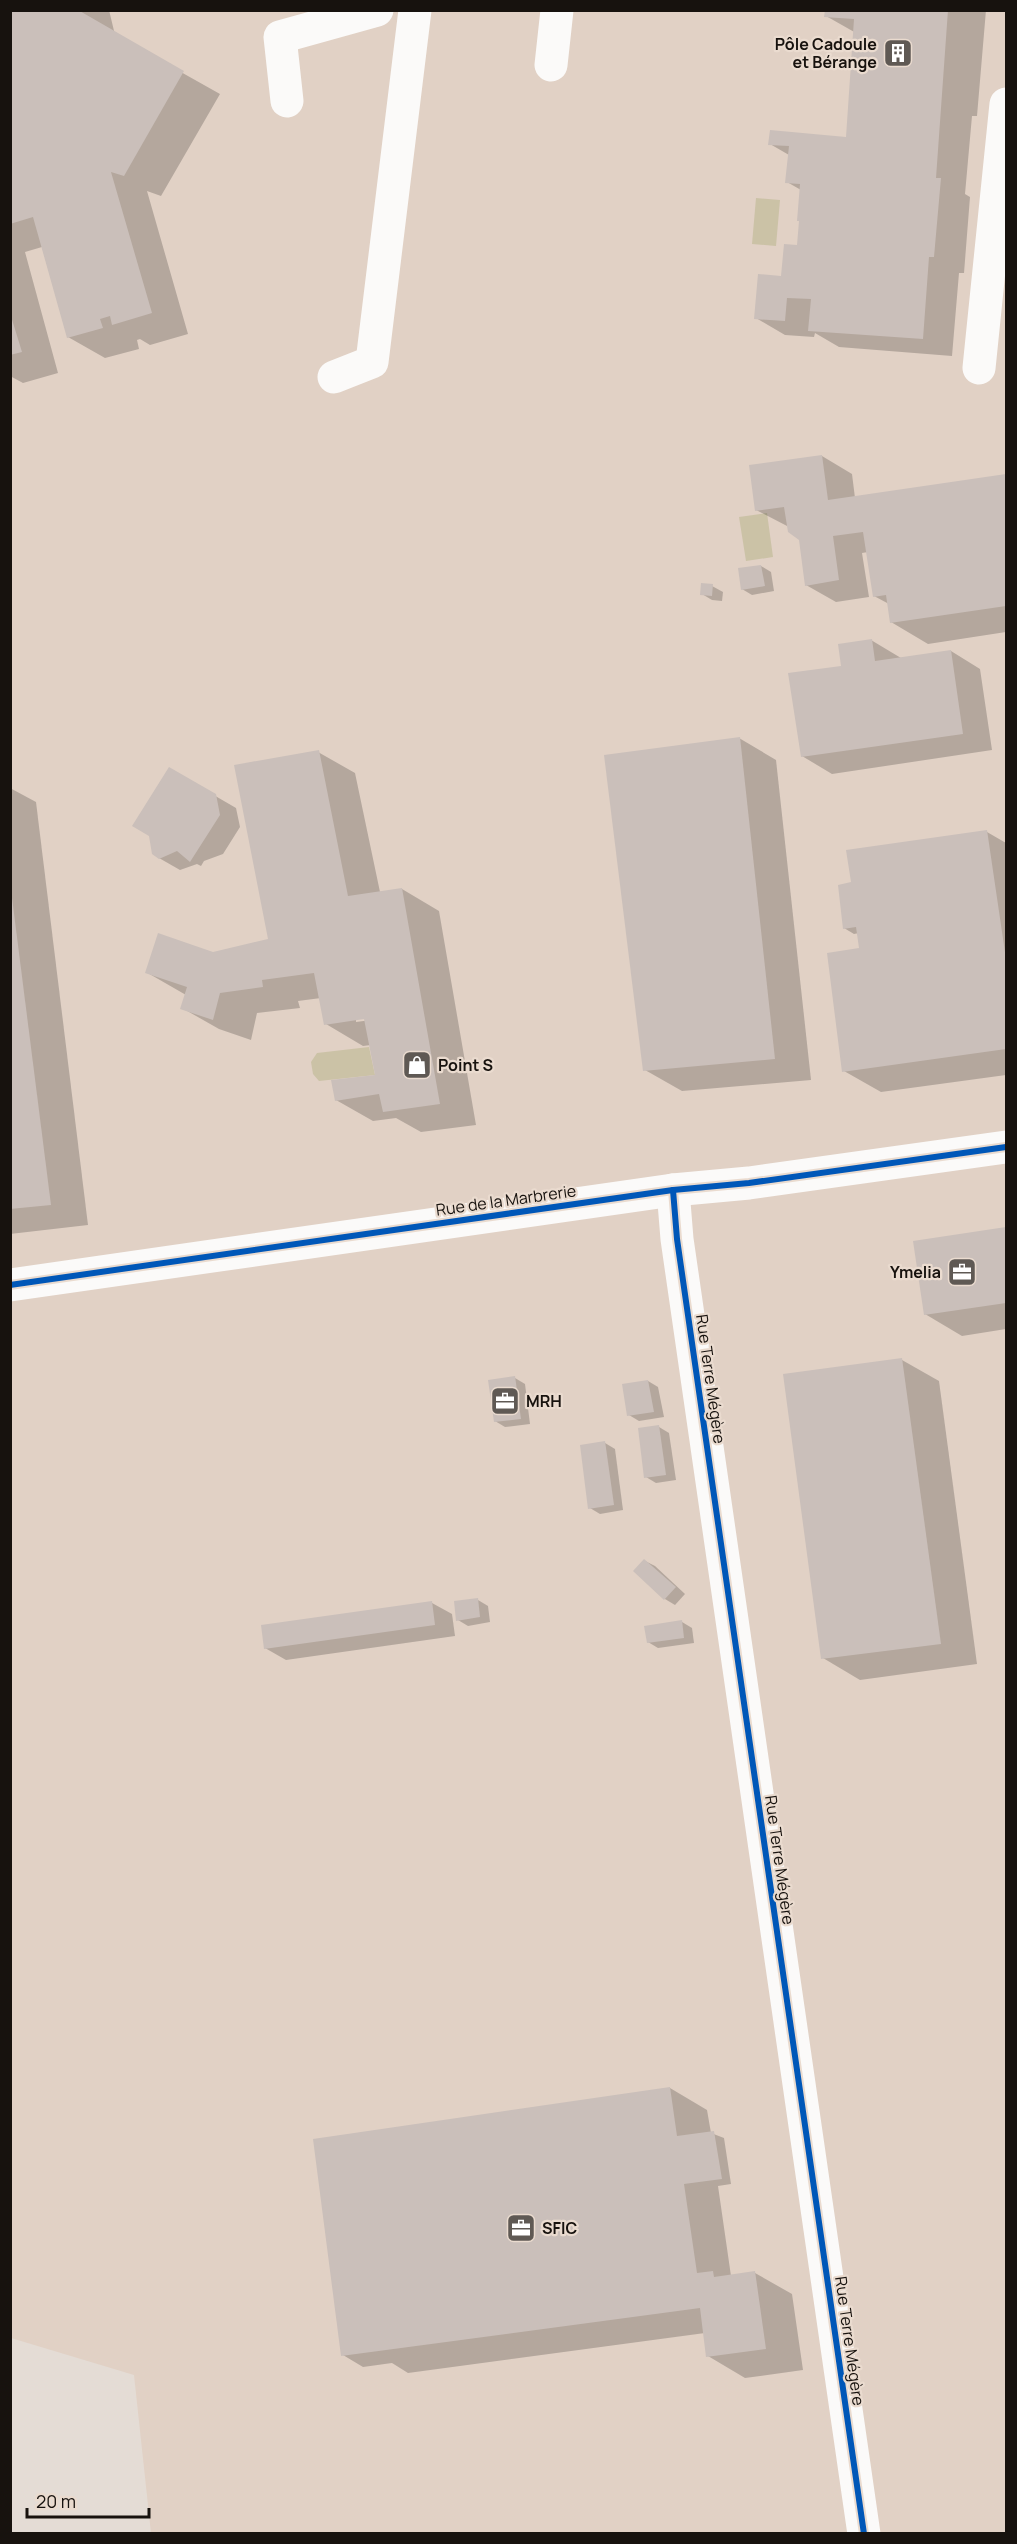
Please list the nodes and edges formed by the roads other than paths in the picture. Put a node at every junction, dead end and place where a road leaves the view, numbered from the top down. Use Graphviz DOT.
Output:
graph roads {
  1 [pos="377,10"];
  2 [pos="415,10"];
  3 [pos="557,10"];
  4 [pos="551,65"];
  5 [pos="286,101"];
  6 [pos="1006,104"];
  7 [pos="979,368"];
  8 [pos="334,377"];
  9 [pos="1006,1147"];
  10 [pos="674,1190"];
  11 [pos="10,1285"];
  12 [pos="864,2534"];
  1 -- 5 [label="street"];
  2 -- 8 [label="street"];
  3 -- 4 [label="street"];
  6 -- 7 [label="street"];
  9 -- 10 [label="street, Rue de la Marbrerie"];
  10 -- 11 [label="street, Rue de la Marbrerie"];
  10 -- 12 [label="street, Rue Terre Mégère"];
}
